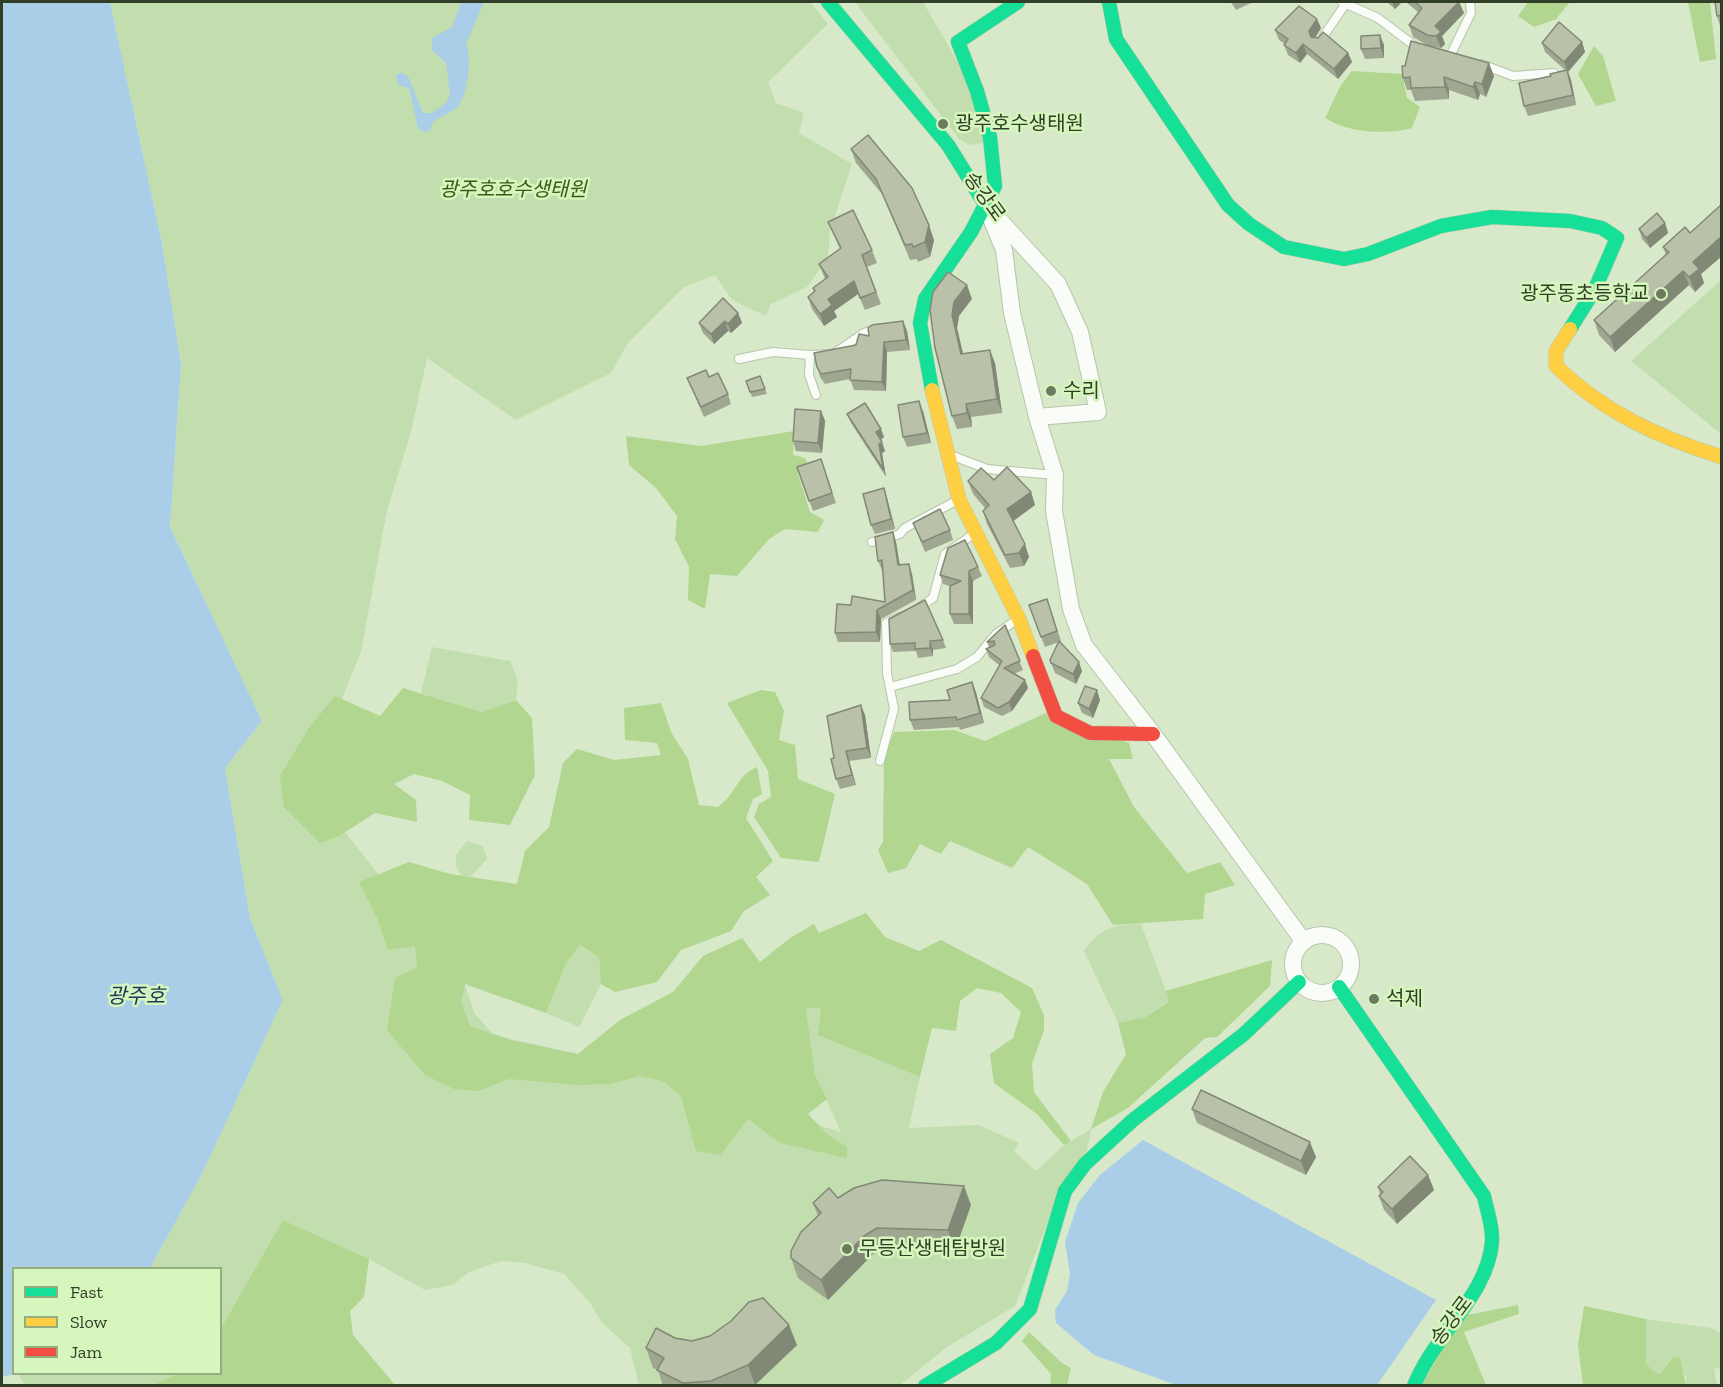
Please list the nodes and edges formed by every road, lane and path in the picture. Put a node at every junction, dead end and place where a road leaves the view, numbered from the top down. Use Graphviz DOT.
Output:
graph roads {
  1 [pos="828,2"];
  2 [pos="1018,2"];
  3 [pos="1109,2"];
  4 [pos="1345,2"];
  5 [pos="1470,2"];
  6 [pos="1319,42"];
  7 [pos="1429,53"];
  8 [pos="1451,54"];
  9 [pos="1440,56"];
  10 [pos="1461,57"];
  11 [pos="1471,61"];
  12 [pos="1554,74"];
  13 [pos="986,206"];
  14 [pos="892,326"];
  15 [pos="810,355"];
  16 [pos="739,359"];
  17 [pos="816,395"];
  18 [pos="1036,417"];
  19 [pos="950,455"];
  20 [pos="1722,457"];
  21 [pos="1055,475"];
  22 [pos="959,499"];
  23 [pos="977,531"];
  24 [pos="872,542"];
  25 [pos="1019,619"];
  26 [pos="890,687"];
  27 [pos="1153,734"];
  28 [pos="880,761"];
  29 [pos="1304,942"];
  30 [pos="1299,982"];
  31 [pos="1339,987"];
  32 [pos="925,1386"];
  33 [pos="1414,1386"];
  1 -- 13 [label="street, 송강로"];
  2 -- 13 [label="street"];
  3 -- 20 [label="street"];
  4 -- 6 [label="lane"];
  4 -- 7 [label="lane"];
  5 -- 8 [label="lane"];
  8 -- 9 [label="lane"];
  8 -- 10 [label="lane"];
  11 -- 12 [label="lane"];
  13 -- 18 [label="street"];
  13 -- 18 [label="street, 송강로"];
  13 -- 19 [label="street"];
  14 -- 15 [label="lane"];
  15 -- 16 [label="lane"];
  15 -- 17 [label="lane"];
  18 -- 21 [label="street"];
  19 -- 21 [label="lane"];
  19 -- 22 [label="street"];
  21 -- 27 [label="street"];
  22 -- 23 [label="street"];
  22 -- 24 [label="lane"];
  23 -- 25 [label="street"];
  23 -- 26 [label="lane"];
  25 -- 26 [label="lane"];
  25 -- 27 [label="street"];
  26 -- 28 [label="lane"];
  27 -- 29 [label="street"];
  29 -- 30 [label="street"];
  29 -- 31 [label="street"];
  30 -- 31 [label="street"];
  30 -- 32 [label="street"];
  31 -- 33 [label="street, 송강로"];
}
